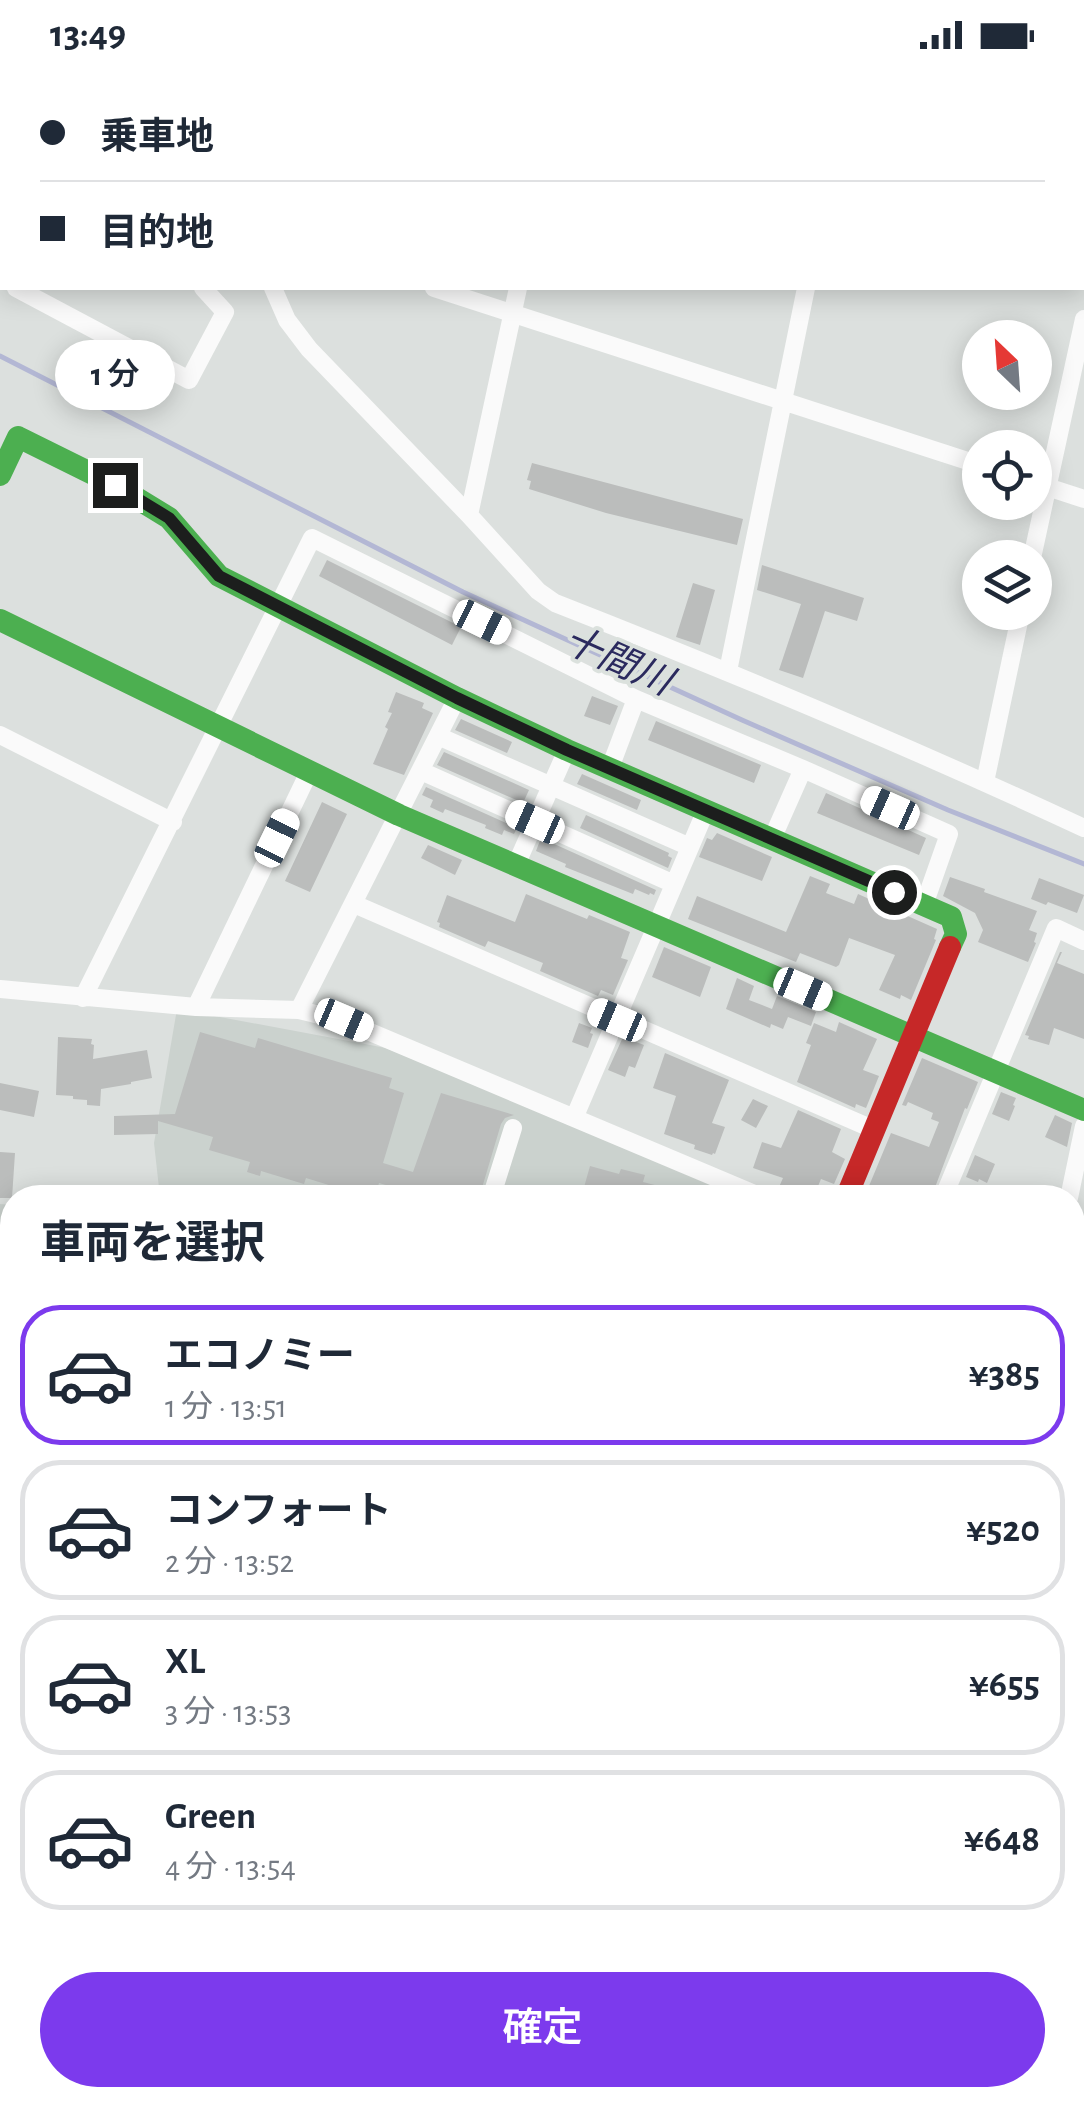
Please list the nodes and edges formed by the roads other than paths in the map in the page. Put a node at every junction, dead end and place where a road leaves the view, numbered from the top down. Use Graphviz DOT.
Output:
graph roads {
  1 [pos="20,290"];
  2 [pos="205,290"];
  3 [pos="274,290"];
  4 [pos="440,290"];
  5 [pos="518,290"];
  6 [pos="806,290"];
  7 [pos="512,313"];
  8 [pos="1084,317"];
  9 [pos="783,402"];
  10 [pos="1052,442"];
  11 [pos="962,459"];
  12 [pos="0,474"];
  13 [pos="1052,489"];
  14 [pos="1084,499"];
  15 [pos="469,515"];
  16 [pos="278,606"];
  17 [pos="0,620"];
  18 [pos="1017,630"];
  19 [pos="728,670"];
  20 [pos="457,698"];
  21 [pos="636,699"];
  22 [pos="220,726"];
  23 [pos="0,735"];
  24 [pos="438,736"];
  25 [pos="567,750"];
  26 [pos="610,768"];
  27 [pos="803,769"];
  28 [pos="310,770"];
  29 [pos="421,771"];
  30 [pos="985,782"];
  31 [pos="551,786"];
  32 [pos="706,810"];
  33 [pos="399,814"];
  34 [pos="173,822"];
  35 [pos="535,822"];
  36 [pos="1084,828"];
  37 [pos="772,839"];
  38 [pos="690,847"];
  39 [pos="516,866"];
  40 [pos="674,884"];
  41 [pos="354,904"];
  42 [pos="924,905"];
  43 [pos="657,926"];
  44 [pos="1084,941"];
  45 [pos="0,990"];
  46 [pos="84,998"];
  47 [pos="196,1007"];
  48 [pos="300,1010"];
  49 [pos="617,1020"];
  50 [pos="913,1036"];
  51 [pos="995,1071"];
  52 [pos="1084,1110"];
  53 [pos="575,1116"];
  54 [pos="1084,1126"];
  55 [pos="513,1128"];
  56 [pos="875,1130"];
  57 [pos="494,1185"];
  58 [pos="734,1185"];
  59 [pos="852,1185"];
  60 [pos="948,1185"];
  61 [pos="1072,1185"];
  1 -- 2 [label="street"];
  3 -- 15 [label="street"];
  4 -- 7 [label="street"];
  5 -- 7 [label="street"];
  6 -- 9 [label="street"];
  7 -- 9 [label="street"];
  7 -- 15 [label="street"];
  8 -- 10 [label="street"];
  9 -- 11 [label="street"];
  9 -- 19 [label="street"];
  12 -- 16 [label="main road"];
  13 -- 14 [label="street"];
  15 -- 19 [label="street"];
  16 -- 20 [label="main road"];
  16 -- 21 [label="street"];
  16 -- 22 [label="street"];
  17 -- 22 [label="main road"];
  18 -- 30 [label="street"];
  19 -- 30 [label="street"];
  20 -- 24 [label="street"];
  20 -- 25 [label="main road"];
  21 -- 26 [label="street"];
  21 -- 27 [label="street"];
  22 -- 28 [label="main road"];
  22 -- 34 [label="street"];
  23 -- 34 [label="street"];
  24 -- 29 [label="street"];
  24 -- 31 [label="street"];
  25 -- 26 [label="main road"];
  25 -- 31 [label="street"];
  26 -- 32 [label="main road"];
  27 -- 37 [label="street"];
  27 -- 42 [label="street"];
  28 -- 33 [label="main road"];
  28 -- 47 [label="street"];
  29 -- 33 [label="street"];
  29 -- 35 [label="street"];
  30 -- 36 [label="street"];
  31 -- 35 [label="street"];
  31 -- 38 [label="street"];
  32 -- 37 [label="main road"];
  32 -- 38 [label="street"];
  33 -- 39 [label="main road"];
  33 -- 41 [label="street"];
  34 -- 46 [label="street"];
  35 -- 39 [label="street"];
  35 -- 40 [label="street"];
  37 -- 42 [label="main road"];
  38 -- 40 [label="street"];
  39 -- 43 [label="main road"];
  40 -- 43 [label="street"];
  41 -- 48 [label="street"];
  41 -- 49 [label="street"];
  42 -- 50 [label="main road"];
  43 -- 49 [label="street"];
  43 -- 50 [label="main road"];
  44 -- 51 [label="street"];
  45 -- 46 [label="street"];
  46 -- 47 [label="street"];
  47 -- 48 [label="street"];
  48 -- 53 [label="street"];
  49 -- 53 [label="street"];
  49 -- 56 [label="street"];
  50 -- 51 [label="main road"];
  50 -- 56 [label="main road"];
  51 -- 52 [label="main road"];
  51 -- 60 [label="street"];
  53 -- 58 [label="street"];
  54 -- 61 [label="street"];
  55 -- 57 [label="street"];
  56 -- 59 [label="main road"];
}
